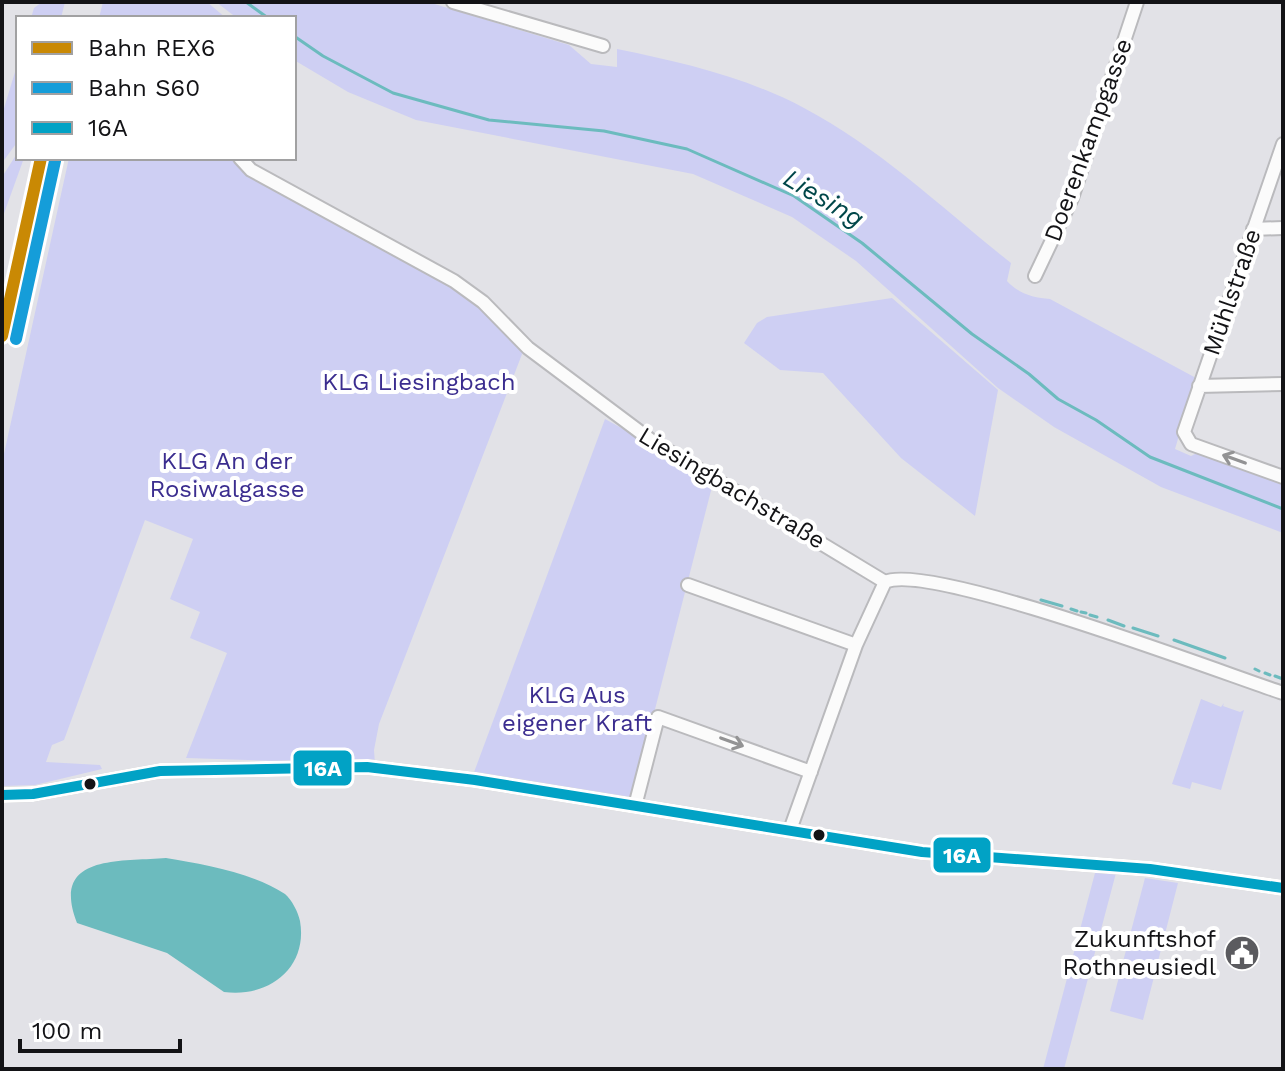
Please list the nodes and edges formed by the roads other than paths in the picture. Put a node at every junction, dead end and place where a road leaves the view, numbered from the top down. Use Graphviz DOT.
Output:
graph roads {
  1 [pos="453,2"];
  2 [pos="1137,2"];
  3 [pos="603,46"];
  4 [pos="1283,144"];
  5 [pos="242,160"];
  6 [pos="1283,228"];
  7 [pos="1253,229"];
  8 [pos="1035,276"];
  9 [pos="1283,384"];
  10 [pos="1199,386"];
  11 [pos="1283,477"];
  12 [pos="885,582"];
  13 [pos="688,585"];
  14 [pos="856,645"];
  15 [pos="1283,693"];
  16 [pos="811,772"];
  17 [pos="2,795"];
  18 [pos="635,806"];
  19 [pos="790,830"];
  20 [pos="1283,888"];
  1 -- 3 [label="street"];
  2 -- 8 [label="street, Doerenkampgasse"];
  4 -- 7 [label="street, Mühlstraße"];
  5 -- 12 [label="street, Liesingbachstraße"];
  6 -- 7 [label="street"];
  7 -- 10 [label="street, Mühlstraße"];
  9 -- 10 [label="street"];
  11 -- 10 [label="street, Mühlstraße, one-way"];
  12 -- 14 [label="street"];
  12 -- 15 [label="street"];
  13 -- 14 [label="street"];
  14 -- 16 [label="street"];
  18 -- 16 [label="street, one-way"];
  16 -- 19 [label="street"];
  17 -- 18 [label="street"];
  18 -- 19 [label="street"];
  19 -- 20 [label="street"];
}
